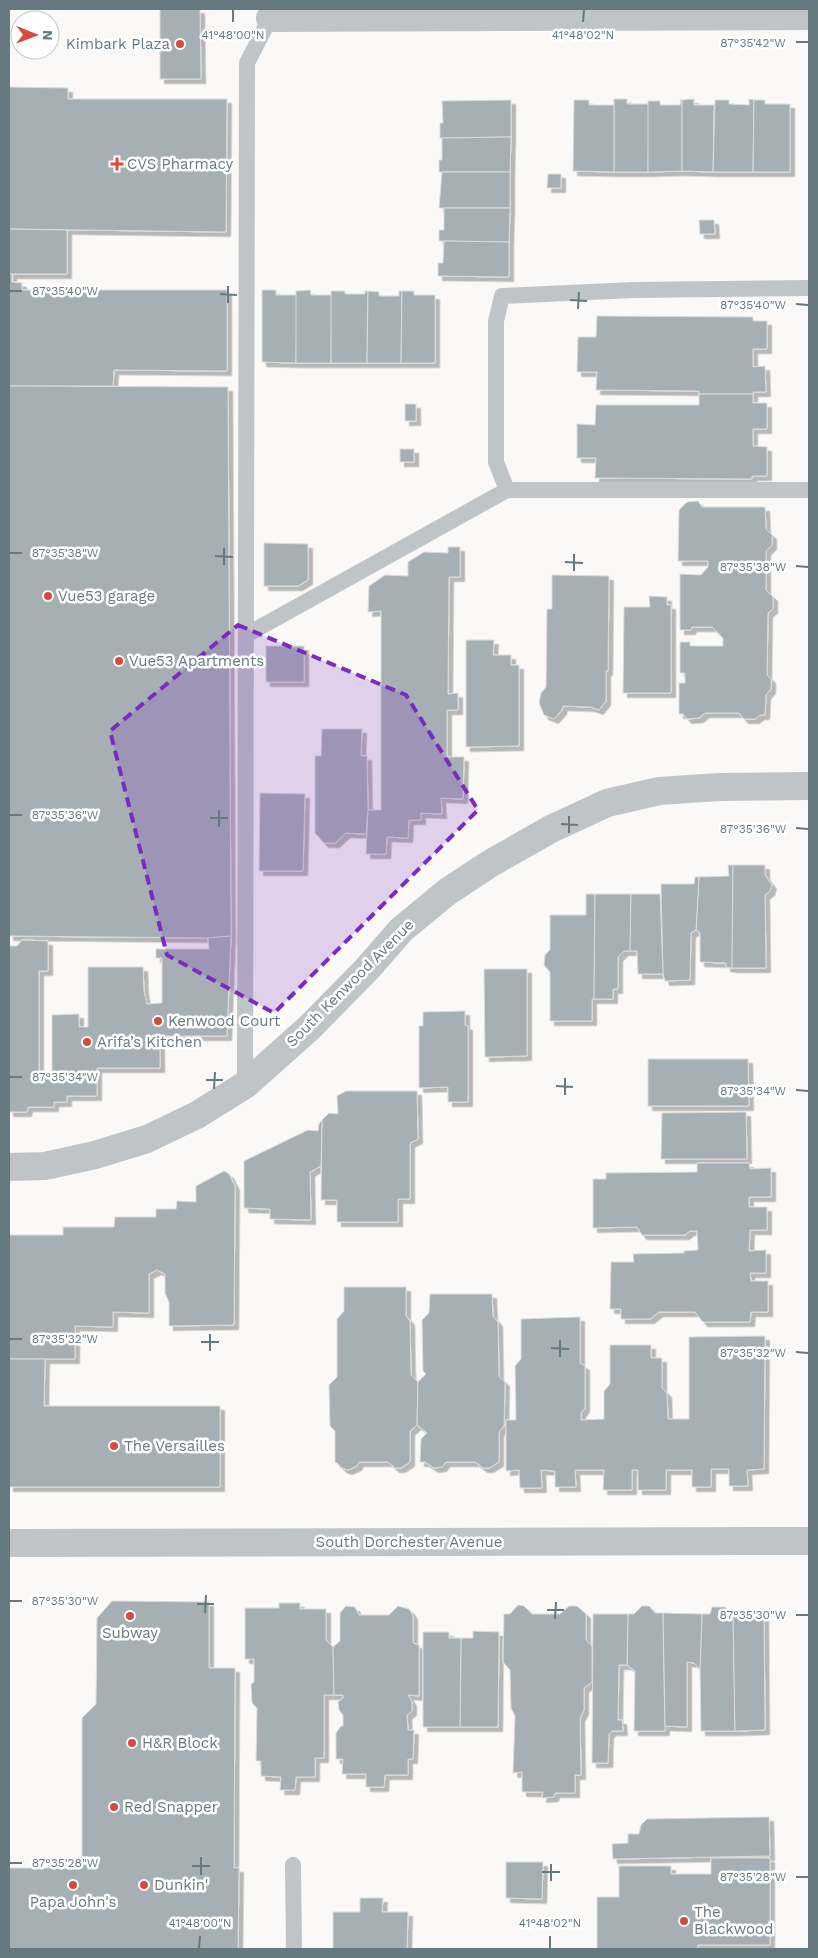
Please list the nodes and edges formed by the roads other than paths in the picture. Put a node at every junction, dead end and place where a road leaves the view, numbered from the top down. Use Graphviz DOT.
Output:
graph roads {
  1 [pos="370,13"];
  2 [pos="809,16"];
  3 [pos="270,18"];
  4 [pos="809,288"];
  5 [pos="507,490"];
  6 [pos="809,490"];
  7 [pos="246,636"];
  8 [pos="809,786"];
  9 [pos="245,1085"];
  10 [pos="9,1167"];
  11 [pos="809,1541"];
  12 [pos="9,1543"];
  13 [pos="293,1866"];
  14 [pos="294,1949"];
  1 -- 2 [label="street"];
  1 -- 3 [label="street"];
  3 -- 7 [label="lane"];
  4 -- 5 [label="lane"];
  5 -- 6 [label="lane"];
  5 -- 7 [label="lane"];
  7 -- 9 [label="lane"];
  8 -- 9 [label="street, South Kenwood Avenue"];
  9 -- 10 [label="street, South Kenwood Avenue"];
  11 -- 12 [label="street, South Dorchester Avenue"];
  13 -- 14 [label="lane"];
}
